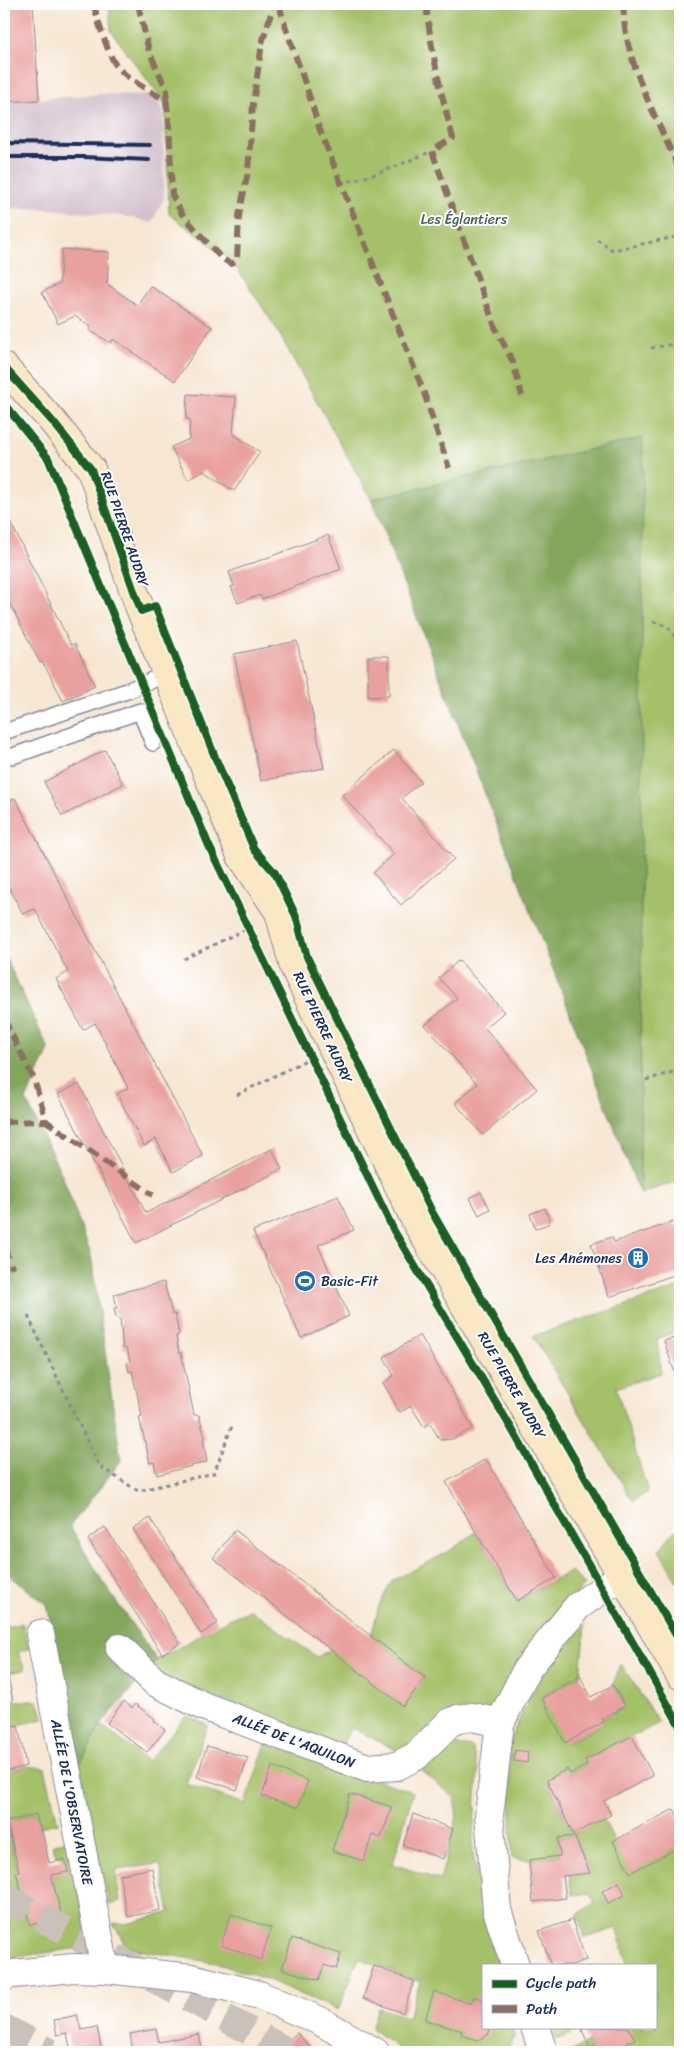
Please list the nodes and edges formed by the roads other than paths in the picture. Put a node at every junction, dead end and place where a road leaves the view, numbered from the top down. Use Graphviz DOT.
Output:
graph roads {
  1 [pos="4,367"];
  2 [pos="166,674"];
  3 [pos="4,732"];
  4 [pos="153,743"];
  5 [pos="13,756"];
  6 [pos="623,1575"];
  7 [pos="40,1634"];
  8 [pos="120,1648"];
  9 [pos="680,1676"];
  10 [pos="500,1723"];
  11 [pos="515,1964"];
  12 [pos="105,1969"];
  13 [pos="4,1975"];
  14 [pos="535,2028"];
  15 [pos="375,2052"];
  16 [pos="543,2052"];
  1 -- 2 [label="street, RUE PIERRE AUDRY"];
  2 -- 3 [label="lane"];
  2 -- 6 [label="street, RUE PIERRE AUDRY"];
  4 -- 5 [label="lane"];
  6 -- 9 [label="street, RUE PIERRE AUDRY"];
  6 -- 10 [label="street"];
  7 -- 12 [label="street, ALLÉE DE L'OBSERVATOIRE"];
  8 -- 10 [label="street, ALLÉE DE L'AQUILON"];
  10 -- 11 [label="street"];
  12 -- 13 [label="street"];
  12 -- 15 [label="street"];
  14 -- 16 [label="street"];
}
